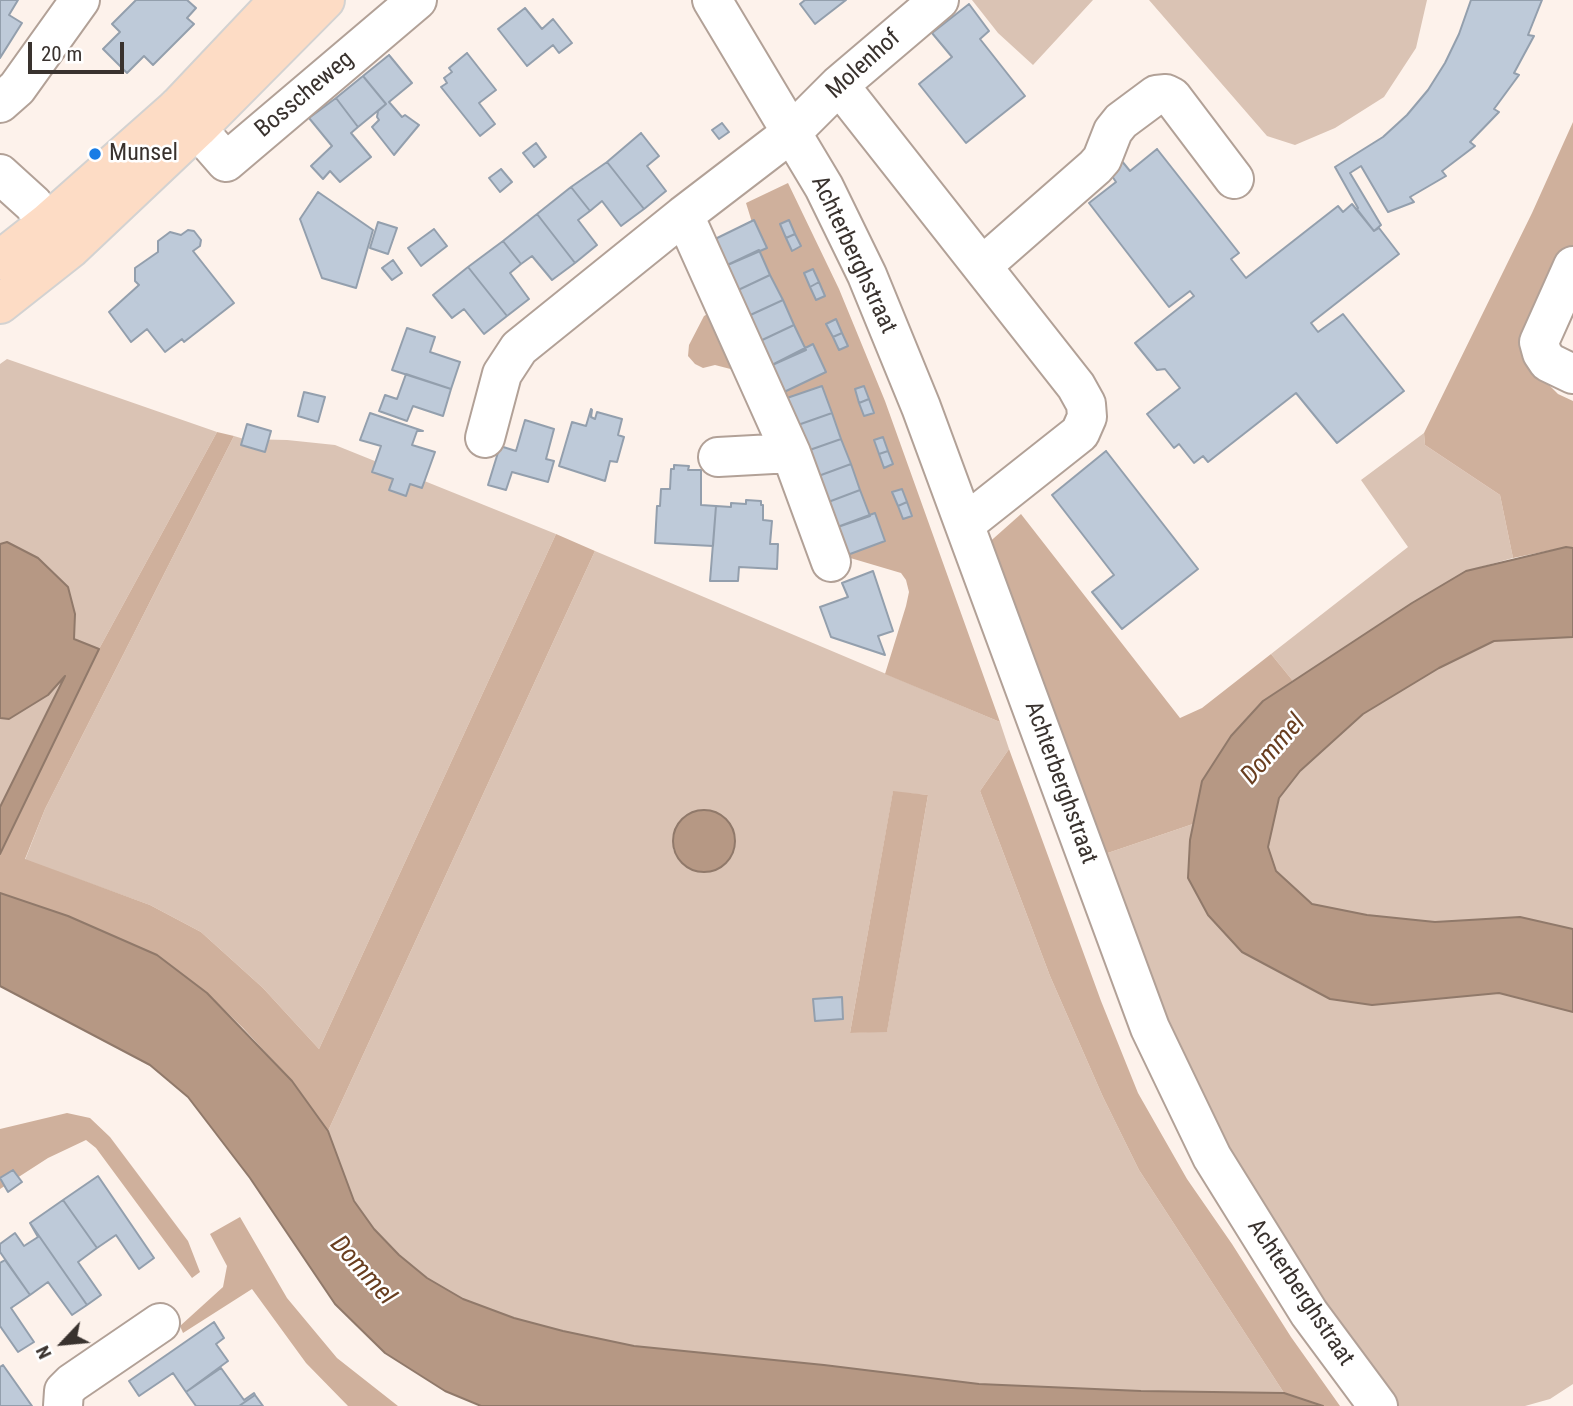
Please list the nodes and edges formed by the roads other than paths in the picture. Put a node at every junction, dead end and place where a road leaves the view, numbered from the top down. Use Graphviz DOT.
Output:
graph roads {
  1 [pos="80,0"];
  2 [pos="279,0"];
  3 [pos="325,0"];
  4 [pos="417,0"];
  5 [pos="712,0"];
  6 [pos="939,0"];
  7 [pos="839,85"];
  8 [pos="0,103"];
  9 [pos="188,118"];
  10 [pos="791,133"];
  11 [pos="0,174"];
  12 [pos="1234,179"];
  13 [pos="684,215"];
  14 [pos="47,223"];
  15 [pos="0,260"];
  16 [pos="1573,266"];
  17 [pos="982,267"];
  18 [pos="0,304"];
  19 [pos="1573,374"];
  20 [pos="485,438"];
  21 [pos="791,453"];
  22 [pos="718,457"];
  23 [pos="965,524"];
  24 [pos="831,562"];
  25 [pos="160,1323"];
  26 [pos="1374,1401"];
  27 [pos="63,1406"];
  1 -- 8 [label="street"];
  2 -- 9 [label="main road, Bosscheweg"];
  3 -- 9 [label="main road, Bosscheweg"];
  4 -- 9 [label="street, Bosscheweg"];
  5 -- 10 [label="street, Achterberghstraat"];
  6 -- 7 [label="street, Molenhof"];
  7 -- 10 [label="street, Molenhof"];
  7 -- 17 [label="street"];
  9 -- 14 [label="main road, Bosscheweg"];
  9 -- 18 [label="main road, Bosscheweg"];
  10 -- 13 [label="street"];
  10 -- 23 [label="street, Achterberghstraat"];
  11 -- 14 [label="street"];
  12 -- 17 [label="street"];
  13 -- 20 [label="street"];
  13 -- 21 [label="street"];
  14 -- 15 [label="main road, Bosscheweg"];
  16 -- 19 [label="street"];
  17 -- 23 [label="street"];
  21 -- 22 [label="street"];
  21 -- 24 [label="street"];
  23 -- 26 [label="street, Achterberghstraat"];
  25 -- 27 [label="street"];
}
